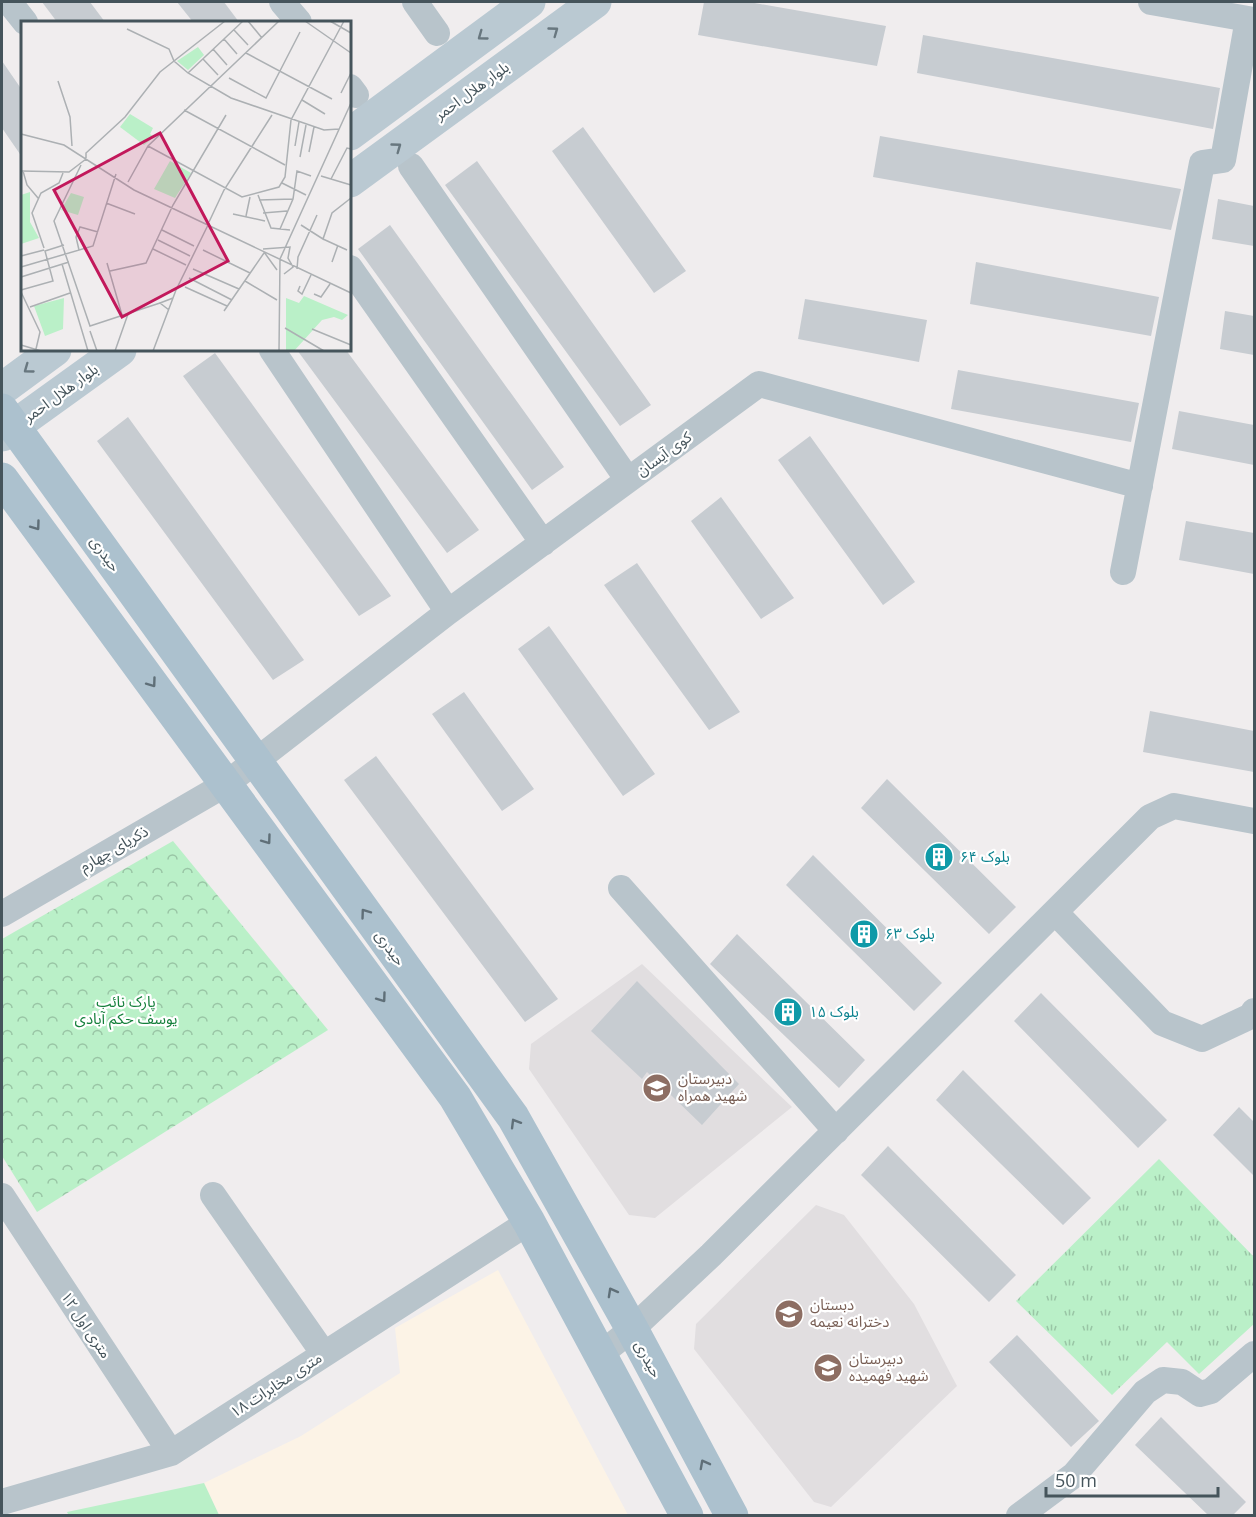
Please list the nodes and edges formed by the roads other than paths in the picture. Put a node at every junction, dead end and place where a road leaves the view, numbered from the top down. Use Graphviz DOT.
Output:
graph roads {
  1 [pos="9,2"];
  2 [pos="282,2"];
  3 [pos="416,2"];
  4 [pos="530,2"];
  5 [pos="595,2"];
  6 [pos="1151,2"];
  7 [pos="1181,4"];
  8 [pos="1251,19"];
  9 [pos="23,21"];
  10 [pos="298,21"];
  11 [pos="437,33"];
  12 [pos="351,133"];
  13 [pos="411,166"];
  14 [pos="351,180"];
  15 [pos="351,269"];
  16 [pos="54,351"];
  17 [pos="118,351"];
  18 [pos="273,351"];
  19 [pos="2,389"];
  20 [pos="6,424"];
  21 [pos="2,479"];
  22 [pos="628,480"];
  23 [pos="1140,486"];
  24 [pos="543,543"];
  25 [pos="1123,572"];
  26 [pos="448,612"];
  27 [pos="255,761"];
  28 [pos="226,784"];
  29 [pos="1254,821"];
  30 [pos="621,888"];
  31 [pos="1055,912"];
  32 [pos="2,914"];
  33 [pos="1254,1011"];
  34 [pos="836,1131"];
  35 [pos="213,1195"];
  36 [pos="2,1196"];
  37 [pos="529,1222"];
  38 [pos="632,1329"];
  39 [pos="324,1354"];
  40 [pos="601,1354"];
  41 [pos="1254,1354"];
  42 [pos="171,1453"];
  43 [pos="2,1502"];
  44 [pos="687,1515"];
  45 [pos="732,1515"];
  46 [pos="1019,1515"];
  1 -- 9 [label="street"];
  2 -- 10 [label="street"];
  3 -- 11 [label="street"];
  4 -- 12 [label="main road, one-way"];
  14 -- 5 [label="main road, بلوار هلال احمر, one-way"];
  6 -- 7 [label="street"];
  7 -- 8 [label="street"];
  8 -- 23 [label="street"];
  13 -- 22 [label="street"];
  15 -- 24 [label="street"];
  16 -- 19 [label="main road, one-way"];
  17 -- 20 [label="main road, بلوار هلال احمر"];
  18 -- 26 [label="street"];
  20 -- 27 [label="main road, حیدری"];
  21 -- 28 [label="main road, one-way"];
  22 -- 23 [label="street, کوی آیسان"];
  22 -- 24 [label="street, کوی آیسان"];
  23 -- 25 [label="street"];
  24 -- 26 [label="street, کوی آیسان"];
  26 -- 27 [label="street, کوی آیسان"];
  27 -- 28 [label="street, ذکریای چهارم"];
  38 -- 27 [label="main road, حیدری, one-way"];
  28 -- 32 [label="street, ذکریای چهارم"];
  28 -- 37 [label="main road, one-way"];
  29 -- 31 [label="street"];
  30 -- 34 [label="street"];
  31 -- 33 [label="street"];
  31 -- 34 [label="street"];
  34 -- 38 [label="street"];
  35 -- 39 [label="street"];
  36 -- 42 [label="street, ۱۲ متری اول"];
  37 -- 39 [label="street, ۱۸ متری مخابرات"];
  37 -- 40 [label="main road"];
  38 -- 40 [label="street"];
  45 -- 38 [label="main road, حیدری, one-way"];
  39 -- 42 [label="street, ۱۸ متری مخابرات"];
  40 -- 44 [label="main road"];
  41 -- 46 [label="street"];
  42 -- 43 [label="street, ۱۸ متری مخابرات"];
}
